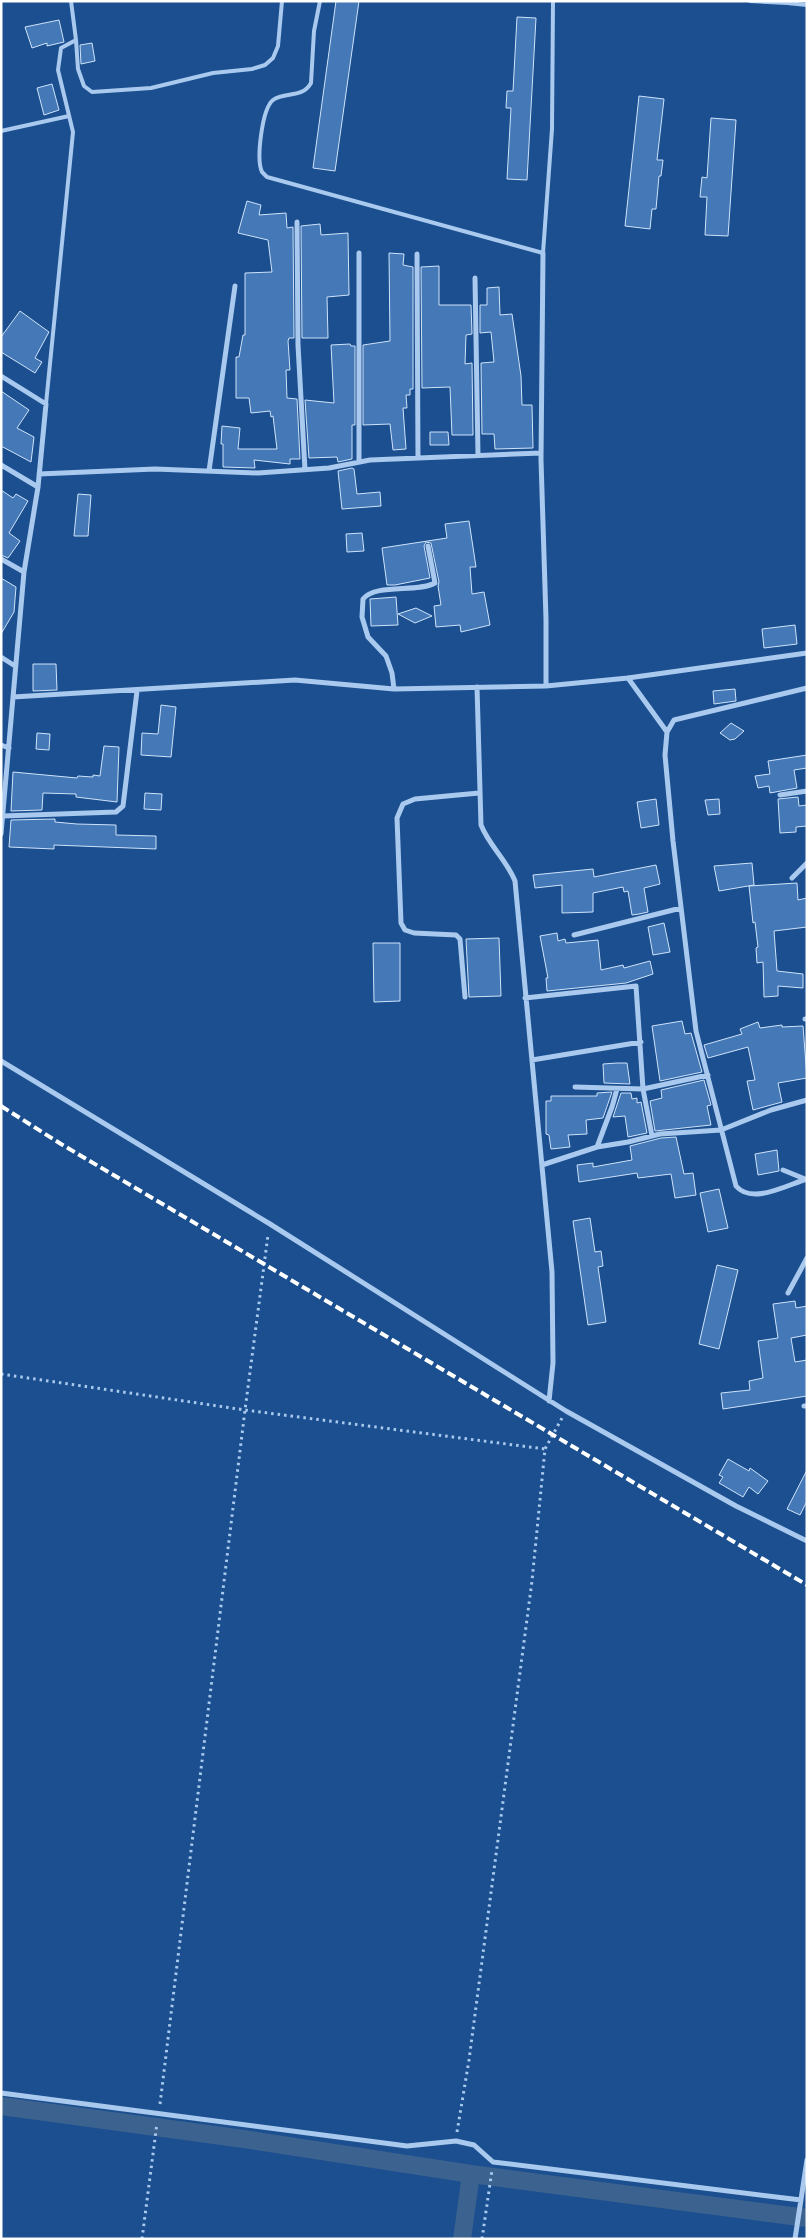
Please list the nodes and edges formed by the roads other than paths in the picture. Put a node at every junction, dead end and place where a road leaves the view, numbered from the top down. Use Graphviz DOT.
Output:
graph roads {
  1 [pos="71,1"];
  2 [pos="282,1"];
  3 [pos="320,1"];
  4 [pos="553,1"];
  5 [pos="750,1"];
  6 [pos="787,2"];
  7 [pos="807,5"];
  8 [pos="76,40"];
  9 [pos="69,116"];
  10 [pos="1,132"];
  11 [pos="298,222"];
  12 [pos="359,253"];
  13 [pos="544,253"];
  14 [pos="417,254"];
  15 [pos="475,278"];
  16 [pos="235,286"];
  17 [pos="1,376"];
  18 [pos="46,404"];
  19 [pos="541,453"];
  20 [pos="478,455"];
  21 [pos="418,458"];
  22 [pos="359,462"];
  23 [pos="1,465"];
  24 [pos="305,470"];
  25 [pos="209,471"];
  26 [pos="39,474"];
  27 [pos="38,487"];
  28 [pos="428,546"];
  29 [pos="1,559"];
  30 [pos="24,572"];
  31 [pos="807,653"];
  32 [pos="1,657"];
  33 [pos="15,666"];
  34 [pos="628,678"];
  35 [pos="546,686"];
  36 [pos="477,687"];
  37 [pos="807,688"];
  38 [pos="394,689"];
  39 [pos="137,691"];
  40 [pos="12,697"];
  41 [pos="667,732"];
  42 [pos="1,746"];
  43 [pos="9,748"];
  44 [pos="807,791"];
  45 [pos="479,793"];
  46 [pos="780,796"];
  47 [pos="3,816"];
  48 [pos="1,834"];
  49 [pos="807,863"];
  50 [pos="792,878"];
  51 [pos="681,908"];
  52 [pos="574,935"];
  53 [pos="465,997"];
  54 [pos="525,998"];
  55 [pos="641,1042"];
  56 [pos="532,1060"];
  57 [pos="1,1061"];
  58 [pos="708,1075"];
  59 [pos="575,1087"];
  60 [pos="617,1089"];
  61 [pos="643,1090"];
  62 [pos="807,1100"];
  63 [pos="721,1130"];
  64 [pos="652,1136"];
  65 [pos="597,1147"];
  66 [pos="542,1165"];
  67 [pos="783,1170"];
  68 [pos="806,1179"];
  69 [pos="807,1258"];
  70 [pos="788,1294"];
  71 [pos="549,1401"];
  72 [pos="807,1542"];
  73 [pos="1,2093"];
  74 [pos="807,2160"];
  75 [pos="801,2200"];
  76 [pos="795,2239"];
  1 -- 8 [label="lane"];
  2 -- 8 [label="lane"];
  3 -- 13 [label="lane"];
  4 -- 13 [label="lane"];
  5 -- 6 [label="lane"];
  6 -- 7 [label="lane"];
  8 -- 9 [label="lane"];
  9 -- 10 [label="lane"];
  9 -- 18 [label="lane"];
  11 -- 24 [label="street"];
  12 -- 22 [label="street"];
  13 -- 19 [label="street"];
  14 -- 21 [label="street"];
  15 -- 20 [label="street"];
  16 -- 25 [label="street"];
  17 -- 18 [label="street"];
  18 -- 26 [label="street"];
  19 -- 20 [label="street"];
  19 -- 35 [label="street"];
  20 -- 21 [label="street"];
  21 -- 22 [label="street"];
  22 -- 24 [label="street"];
  23 -- 27 [label="street"];
  24 -- 25 [label="street"];
  25 -- 26 [label="street"];
  26 -- 27 [label="street"];
  27 -- 30 [label="street"];
  28 -- 38 [label="street"];
  29 -- 30 [label="street"];
  30 -- 33 [label="street"];
  31 -- 34 [label="street"];
  32 -- 33 [label="street"];
  33 -- 40 [label="street"];
  34 -- 35 [label="street"];
  34 -- 41 [label="street"];
  35 -- 36 [label="street"];
  36 -- 38 [label="street"];
  36 -- 45 [label="street"];
  37 -- 41 [label="street"];
  38 -- 39 [label="street"];
  39 -- 40 [label="street"];
  39 -- 47 [label="street"];
  40 -- 43 [label="street"];
  41 -- 51 [label="street"];
  42 -- 43 [label="street"];
  43 -- 47 [label="street"];
  44 -- 46 [label="street"];
  45 -- 53 [label="street"];
  45 -- 54 [label="street"];
  47 -- 48 [label="street"];
  49 -- 50 [label="street"];
  51 -- 52 [label="street"];
  51 -- 58 [label="street"];
  54 -- 55 [label="street"];
  54 -- 56 [label="street"];
  55 -- 56 [label="street"];
  55 -- 61 [label="street"];
  56 -- 66 [label="street"];
  57 -- 71 [label="street"];
  58 -- 61 [label="street"];
  58 -- 63 [label="street"];
  59 -- 60 [label="street"];
  60 -- 61 [label="street"];
  60 -- 65 [label="street"];
  61 -- 64 [label="street"];
  62 -- 63 [label="street"];
  63 -- 64 [label="street"];
  63 -- 68 [label="street"];
  64 -- 65 [label="street"];
  65 -- 66 [label="street"];
  66 -- 71 [label="street"];
  67 -- 68 [label="street"];
  69 -- 70 [label="street"];
  71 -- 72 [label="street"];
  73 -- 75 [label="street"];
  74 -- 75 [label="street"];
  75 -- 76 [label="street"];
}
